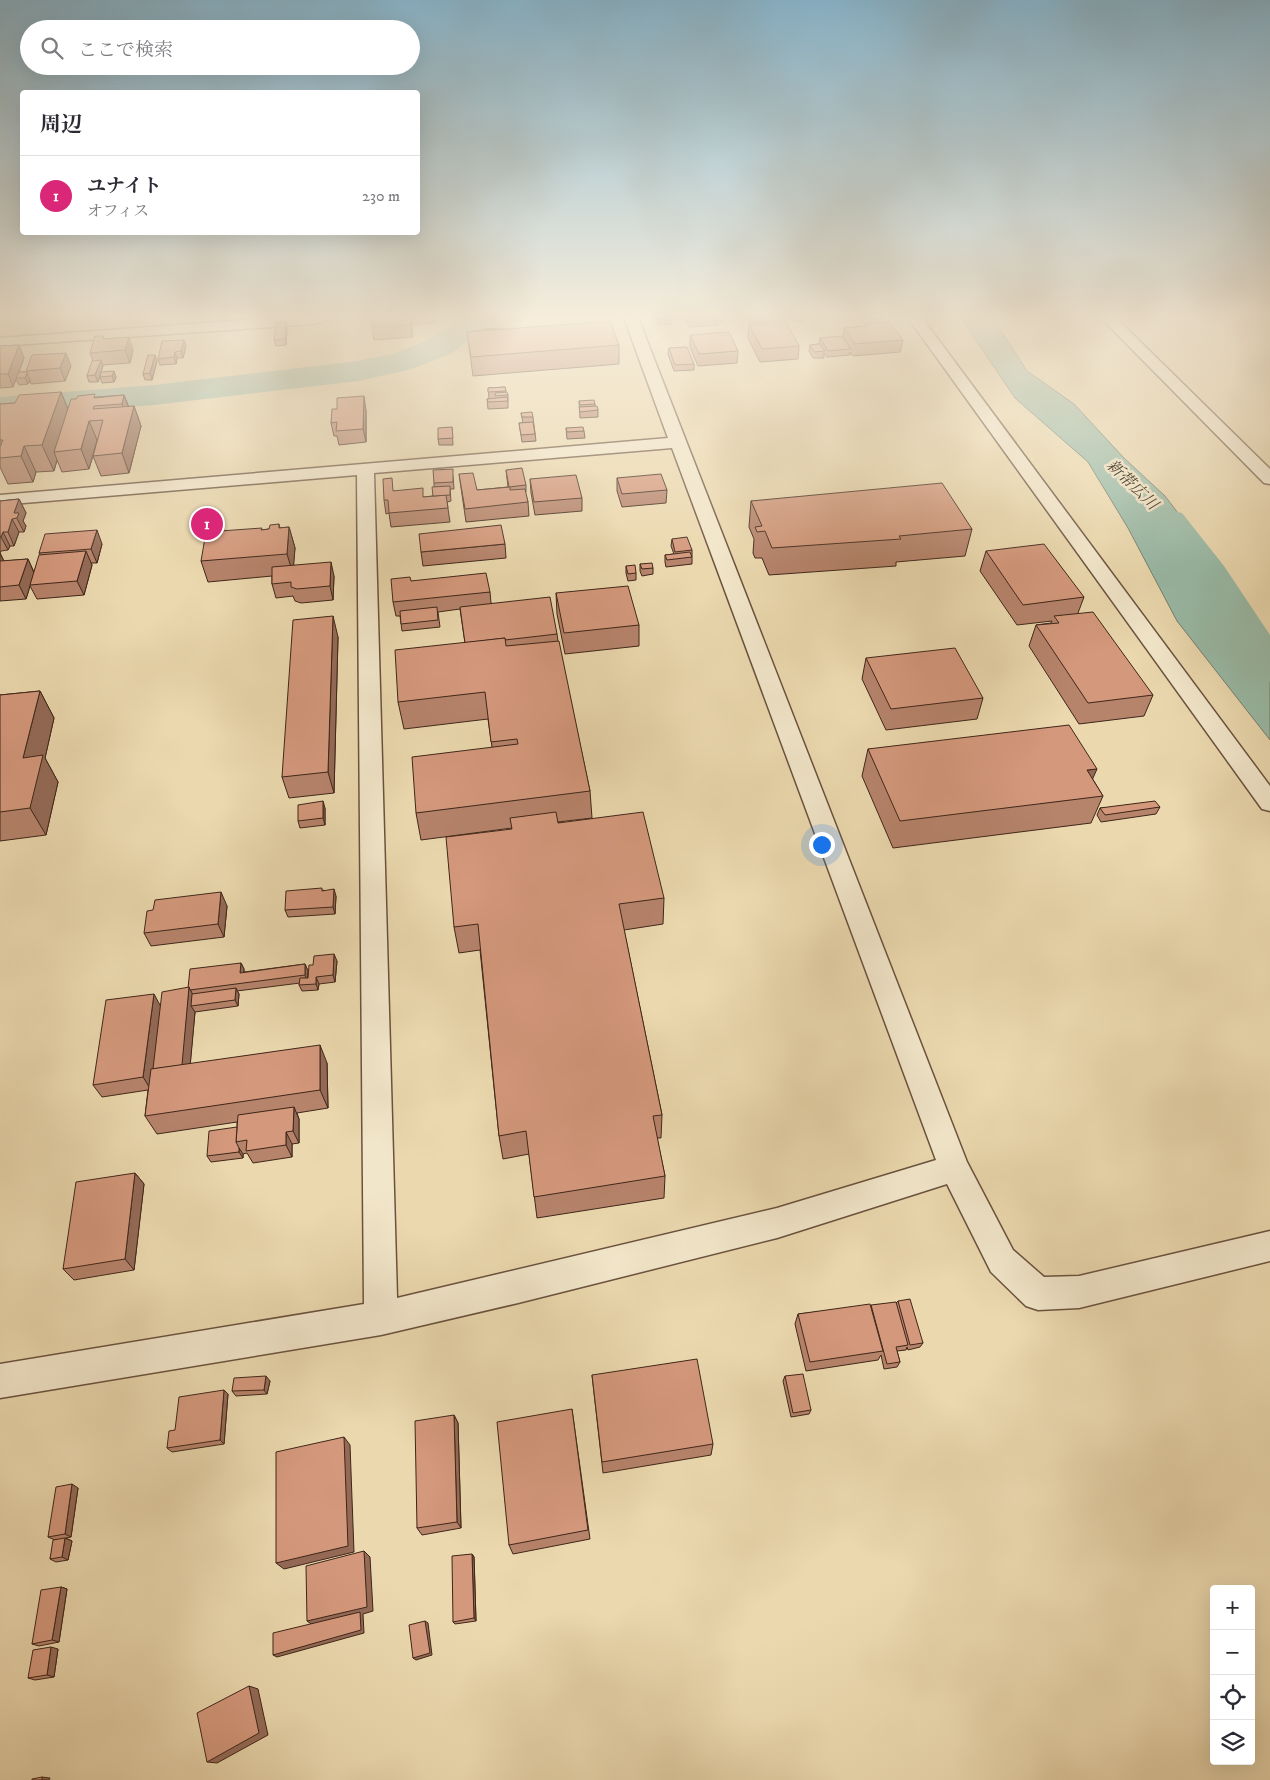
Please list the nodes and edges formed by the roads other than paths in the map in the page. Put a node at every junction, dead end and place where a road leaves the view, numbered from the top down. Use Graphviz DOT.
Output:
graph roads {
  1 [pos="661,398"];
  2 [pos="974,398"];
  3 [pos="1189,398"];
  4 [pos="678,442"];
  5 [pos="365,470"];
  6 [pos="1270,479"];
  7 [pos="0,500"];
  8 [pos="1270,803"];
  9 [pos="954,1168"];
  10 [pos="1270,1246"];
  11 [pos="381,1318"];
  12 [pos="0,1381"];
  1 -- 4 [label="street"];
  2 -- 8 [label="street"];
  3 -- 6 [label="street"];
  4 -- 5 [label="street"];
  4 -- 9 [label="street"];
  5 -- 7 [label="street"];
  5 -- 11 [label="street"];
  9 -- 10 [label="street"];
  9 -- 11 [label="street"];
  11 -- 12 [label="street"];
}
